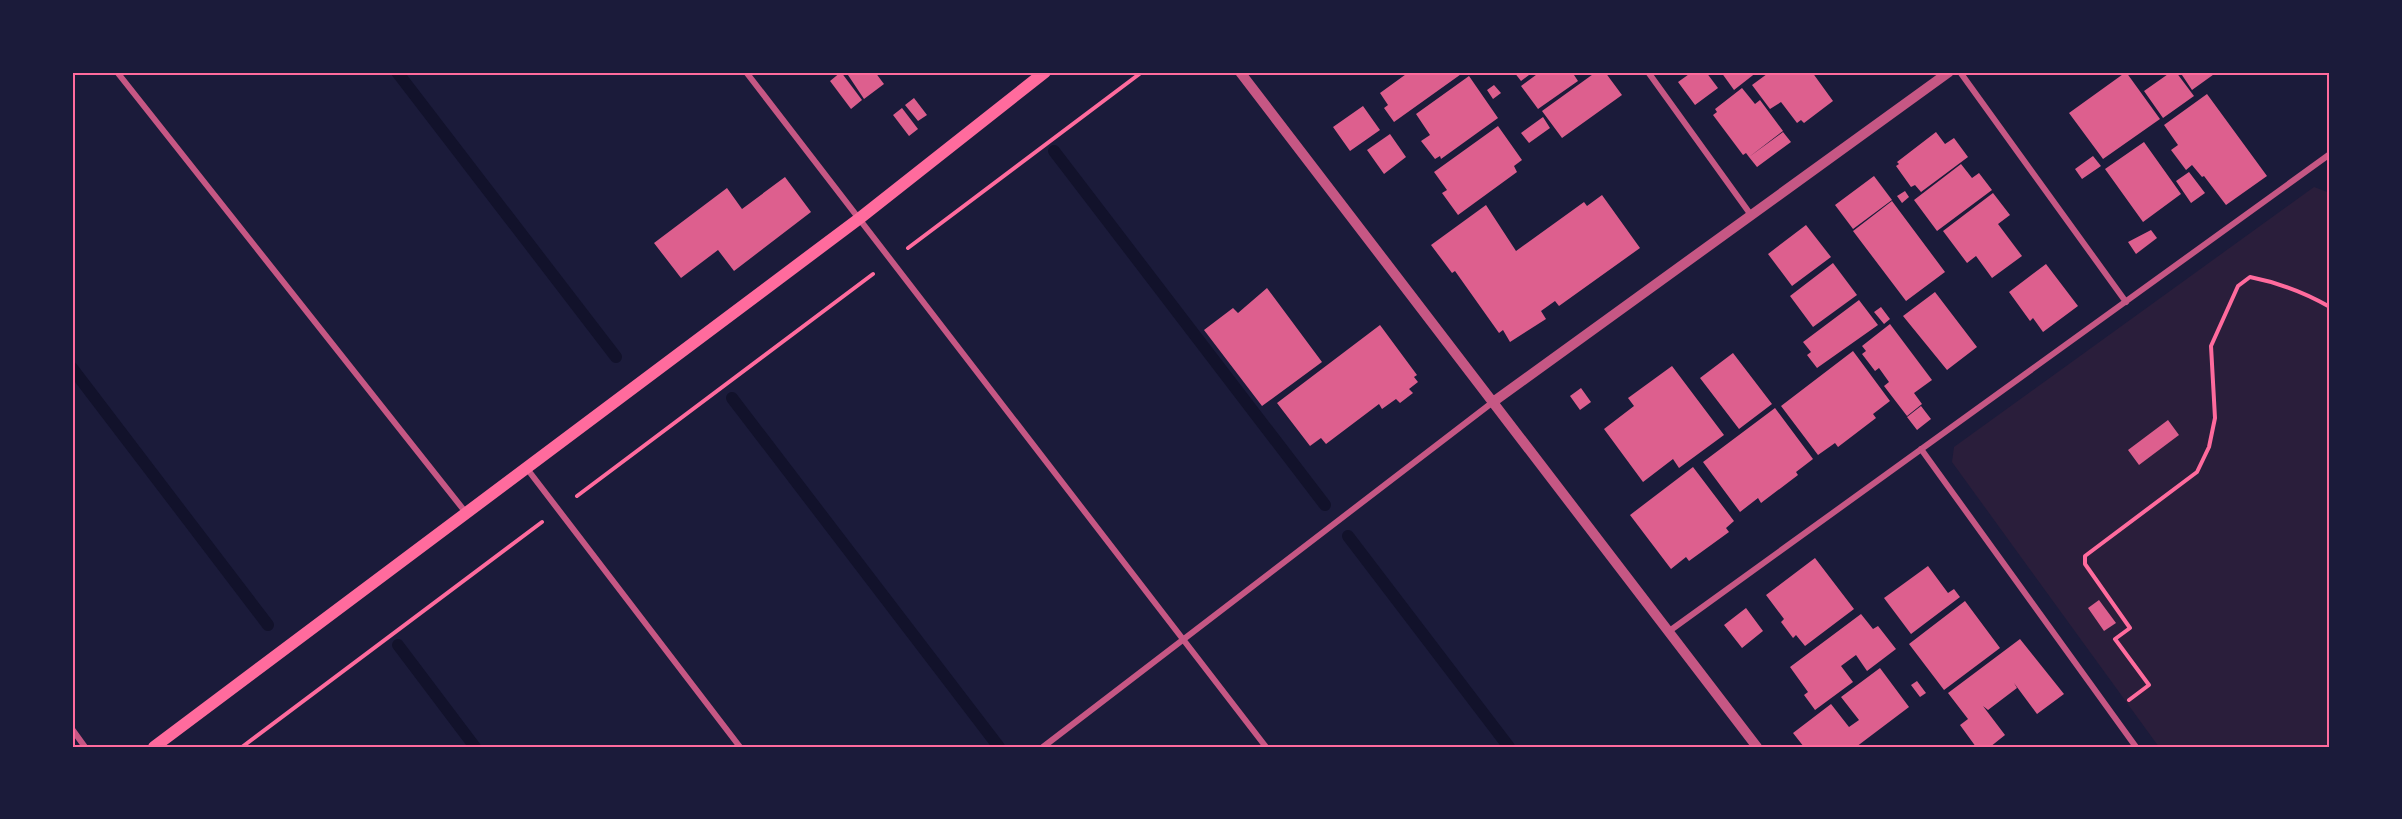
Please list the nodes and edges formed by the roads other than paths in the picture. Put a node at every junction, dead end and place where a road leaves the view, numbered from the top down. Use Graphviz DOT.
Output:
graph roads {
  1 [pos="117,72"];
  2 [pos="746,72"];
  3 [pos="1045,72"];
  4 [pos="1240,72"];
  5 [pos="1648,72"];
  6 [pos="1949,72"];
  7 [pos="1960,72"];
  8 [pos="2330,154"];
  9 [pos="1750,215"];
  10 [pos="860,218"];
  11 [pos="2126,302"];
  12 [pos="1493,402"];
  13 [pos="1921,449"];
  14 [pos="528,470"];
  15 [pos="467,514"];
  16 [pos="1668,632"];
  17 [pos="1184,639"];
  18 [pos="72,729"];
  19 [pos="86,747"];
  20 [pos="154,747"];
  21 [pos="740,747"];
  22 [pos="1043,747"];
  23 [pos="1266,747"];
  24 [pos="1757,747"];
  25 [pos="2136,747"];
  1 -- 15 [label="street"];
  2 -- 10 [label="street"];
  3 -- 10 [label="main road"];
  4 -- 12 [label="street"];
  5 -- 9 [label="street"];
  6 -- 9 [label="street"];
  7 -- 11 [label="street"];
  8 -- 11 [label="street"];
  9 -- 12 [label="street"];
  10 -- 14 [label="main road"];
  10 -- 17 [label="street"];
  11 -- 13 [label="street"];
  12 -- 16 [label="street"];
  12 -- 17 [label="street"];
  13 -- 16 [label="street"];
  13 -- 25 [label="street"];
  14 -- 15 [label="main road"];
  14 -- 21 [label="street"];
  15 -- 20 [label="main road"];
  16 -- 24 [label="street"];
  17 -- 22 [label="street"];
  17 -- 23 [label="street"];
  18 -- 19 [label="street"];
}
